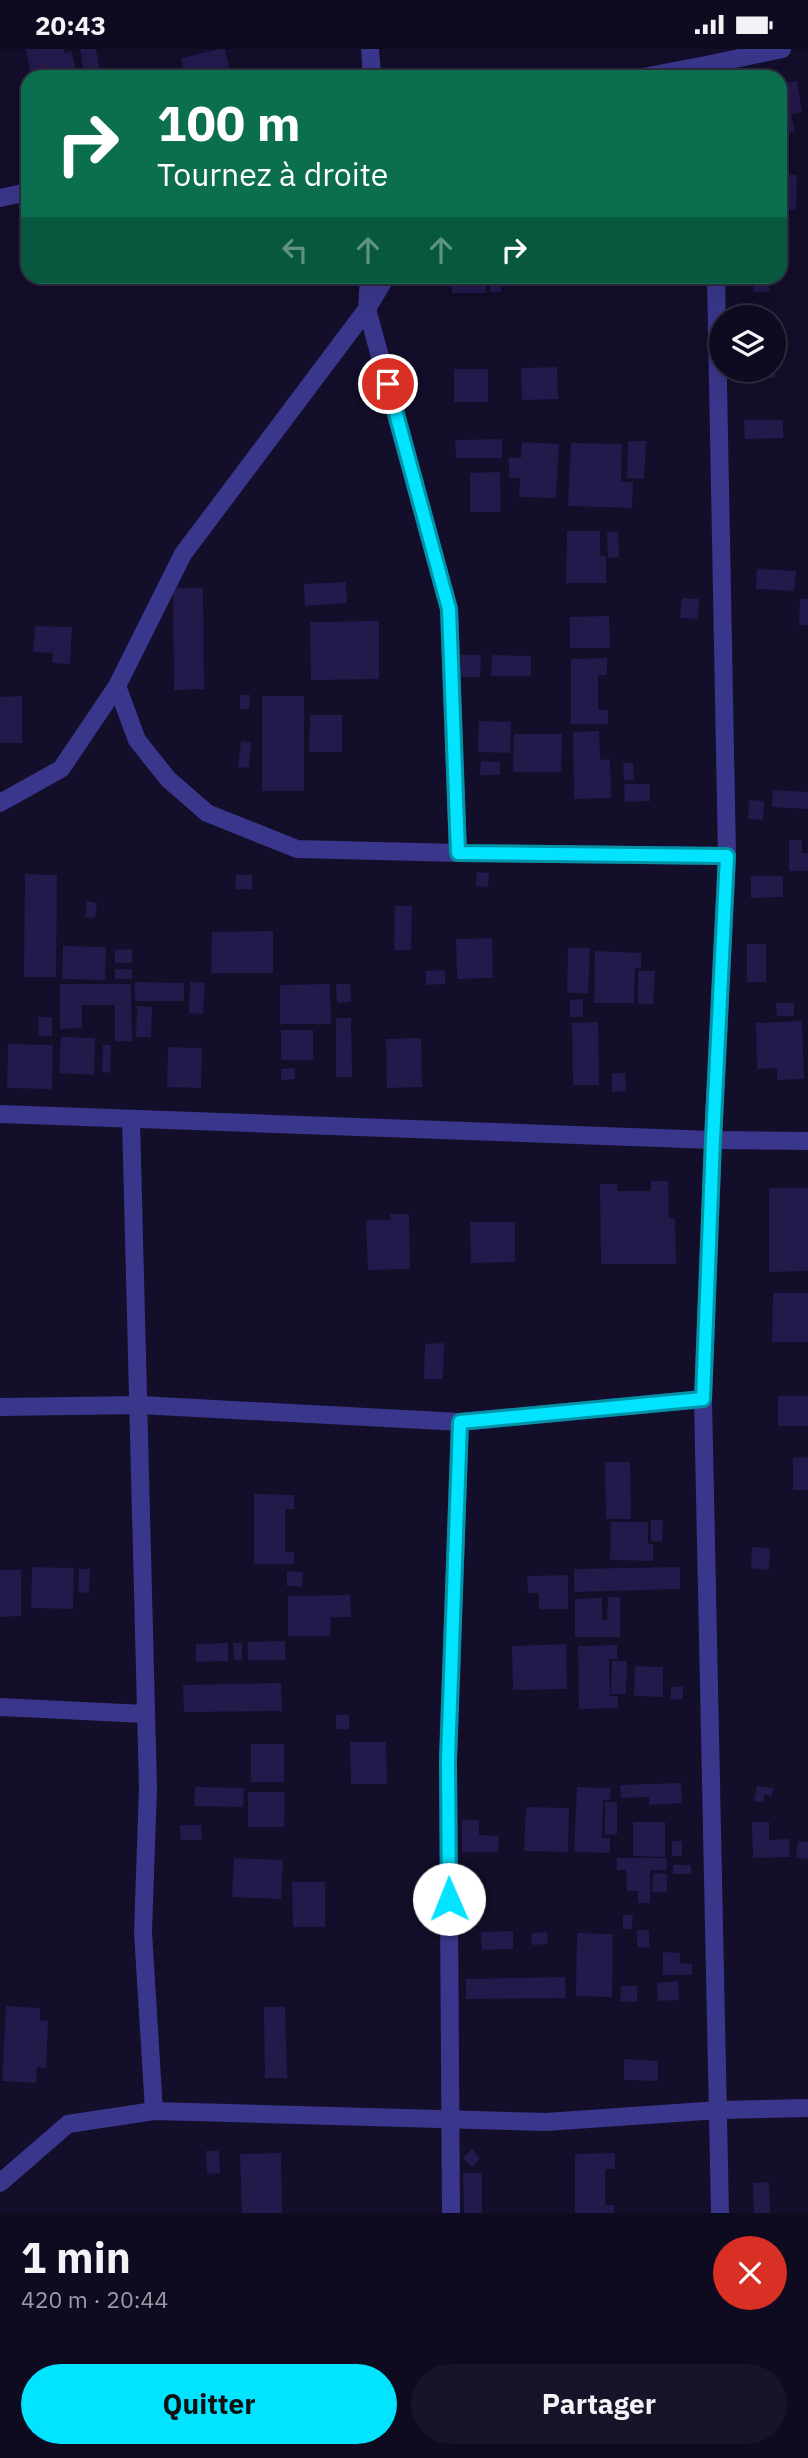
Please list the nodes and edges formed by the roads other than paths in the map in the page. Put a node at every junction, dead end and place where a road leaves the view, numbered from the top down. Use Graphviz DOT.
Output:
graph roads {
  1 [pos="370,49"];
  2 [pos="782,49"];
  3 [pos="372,70"];
  4 [pos="714,70"];
  5 [pos="21,194"];
  6 [pos="0,198"];
  7 [pos="369,284"];
  8 [pos="382,284"];
  9 [pos="716,284"];
  10 [pos="367,309"];
  11 [pos="117,686"];
  12 [pos="0,803"];
  13 [pos="458,853"];
  14 [pos="727,856"];
  15 [pos="0,1114"];
  16 [pos="131,1120"];
  17 [pos="713,1140"];
  18 [pos="808,1141"];
  19 [pos="703,1399"];
  20 [pos="140,1405"];
  21 [pos="0,1406"];
  22 [pos="460,1422"];
  23 [pos="0,1707"];
  24 [pos="145,1714"];
  25 [pos="808,2108"];
  26 [pos="719,2110"];
  27 [pos="154,2111"];
  28 [pos="452,2120"];
  29 [pos="0,2183"];
  30 [pos="451,2213"];
  31 [pos="720,2213"];
  1 -- 3 [label="street"];
  2 -- 4 [label="street"];
  5 -- 6 [label="street"];
  7 -- 10 [label="street"];
  8 -- 10 [label="street"];
  9 -- 14 [label="street"];
  10 -- 11 [label="street"];
  10 -- 13 [label="street"];
  11 -- 12 [label="street"];
  11 -- 13 [label="street"];
  13 -- 14 [label="street"];
  14 -- 17 [label="street"];
  15 -- 16 [label="street"];
  16 -- 17 [label="street"];
  16 -- 20 [label="street"];
  17 -- 18 [label="street"];
  17 -- 19 [label="street"];
  19 -- 22 [label="street"];
  19 -- 26 [label="street"];
  20 -- 21 [label="street"];
  20 -- 22 [label="street"];
  20 -- 24 [label="street"];
  22 -- 28 [label="street"];
  23 -- 24 [label="street"];
  24 -- 27 [label="street"];
  25 -- 26 [label="street"];
  26 -- 28 [label="street"];
  26 -- 31 [label="street"];
  27 -- 28 [label="street"];
  27 -- 29 [label="street"];
  28 -- 30 [label="street"];
}
